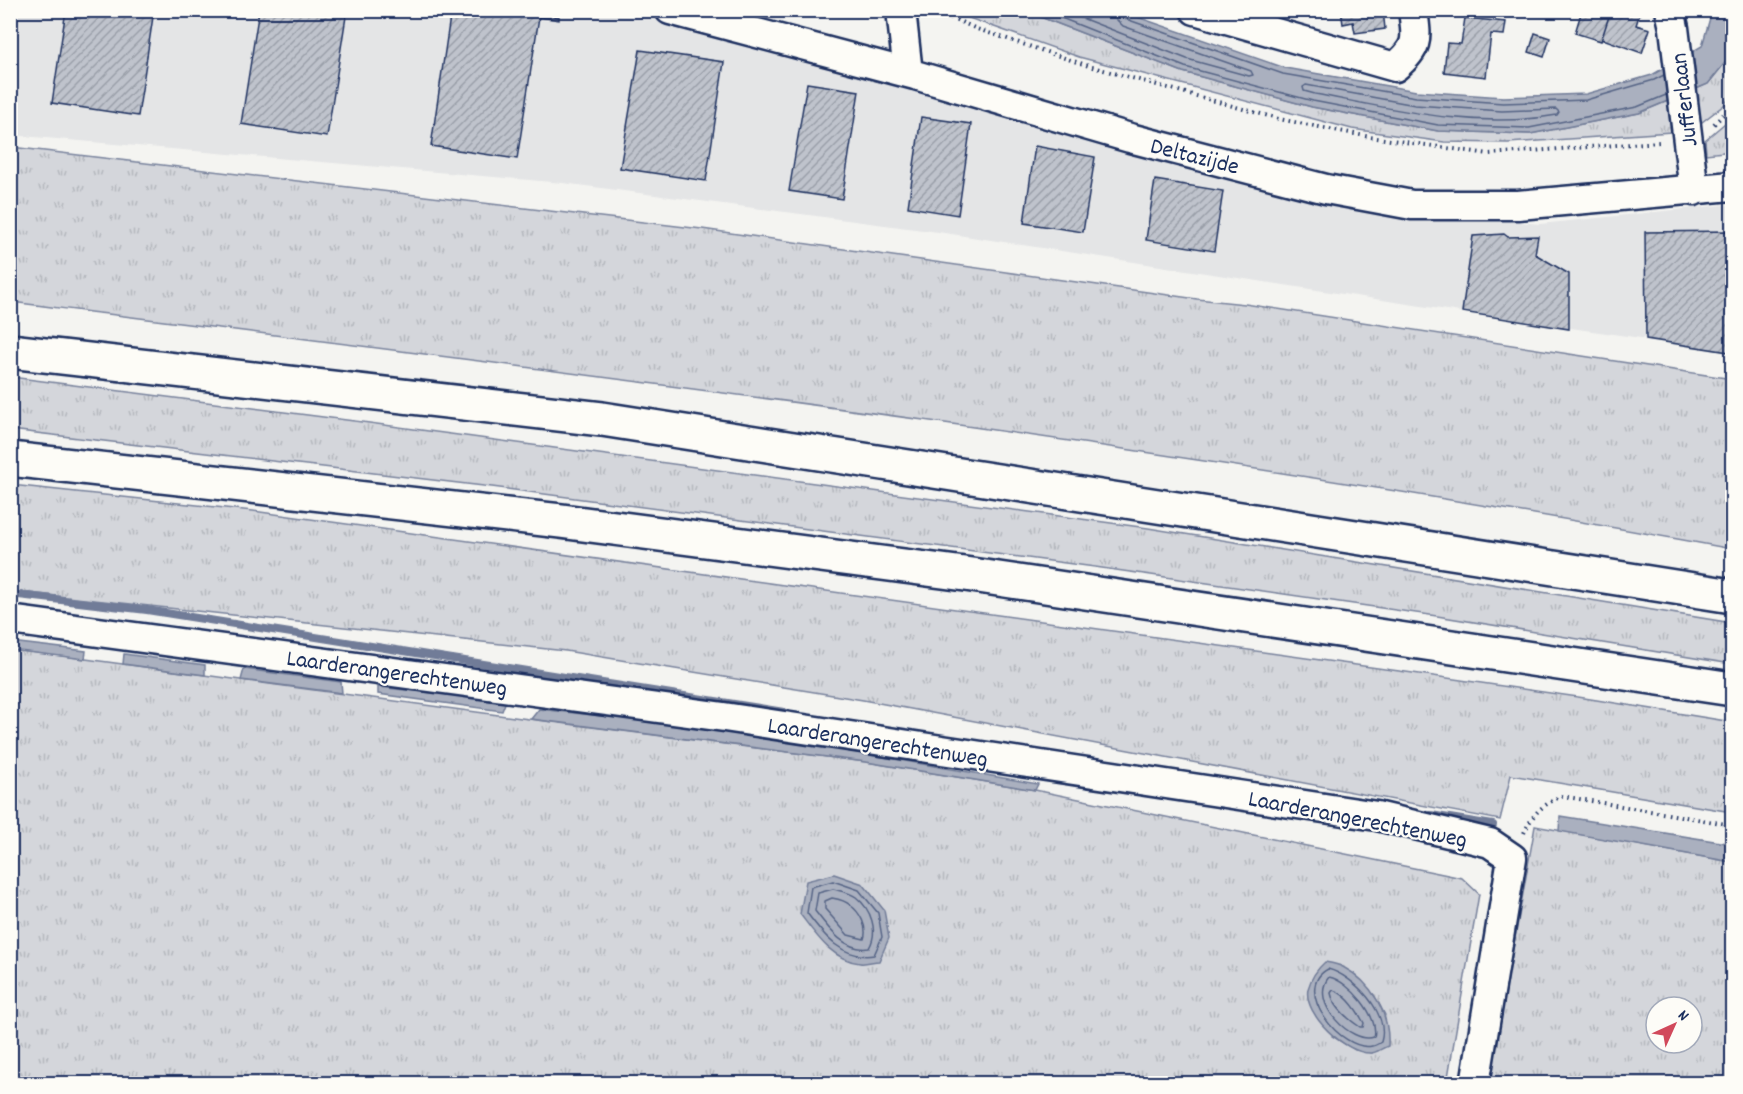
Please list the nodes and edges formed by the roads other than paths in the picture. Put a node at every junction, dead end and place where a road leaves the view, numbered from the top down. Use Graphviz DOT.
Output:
graph roads {
  1 [pos="670,10"];
  2 [pos="901,10"];
  3 [pos="1194,10"];
  4 [pos="1413,10"];
  5 [pos="1672,19"];
  6 [pos="908,73"];
  7 [pos="1732,186"];
  8 [pos="1694,191"];
  9 [pos="10,351"];
  10 [pos="10,459"];
  11 [pos="1732,596"];
  12 [pos="10,620"];
  13 [pos="1732,690"];
  14 [pos="1475,1083"];
  1 -- 6 [label="street, Deltazijde"];
  2 -- 6 [label="street"];
  3 -- 4 [label="street"];
  5 -- 8 [label="street, Jufferlaan"];
  6 -- 8 [label="street, Deltazijde"];
  7 -- 8 [label="street, Deltazijde"];
  9 -- 11 [label="highway"];
  10 -- 13 [label="highway"];
  12 -- 14 [label="street, Laarderangerechtenweg"];
}
